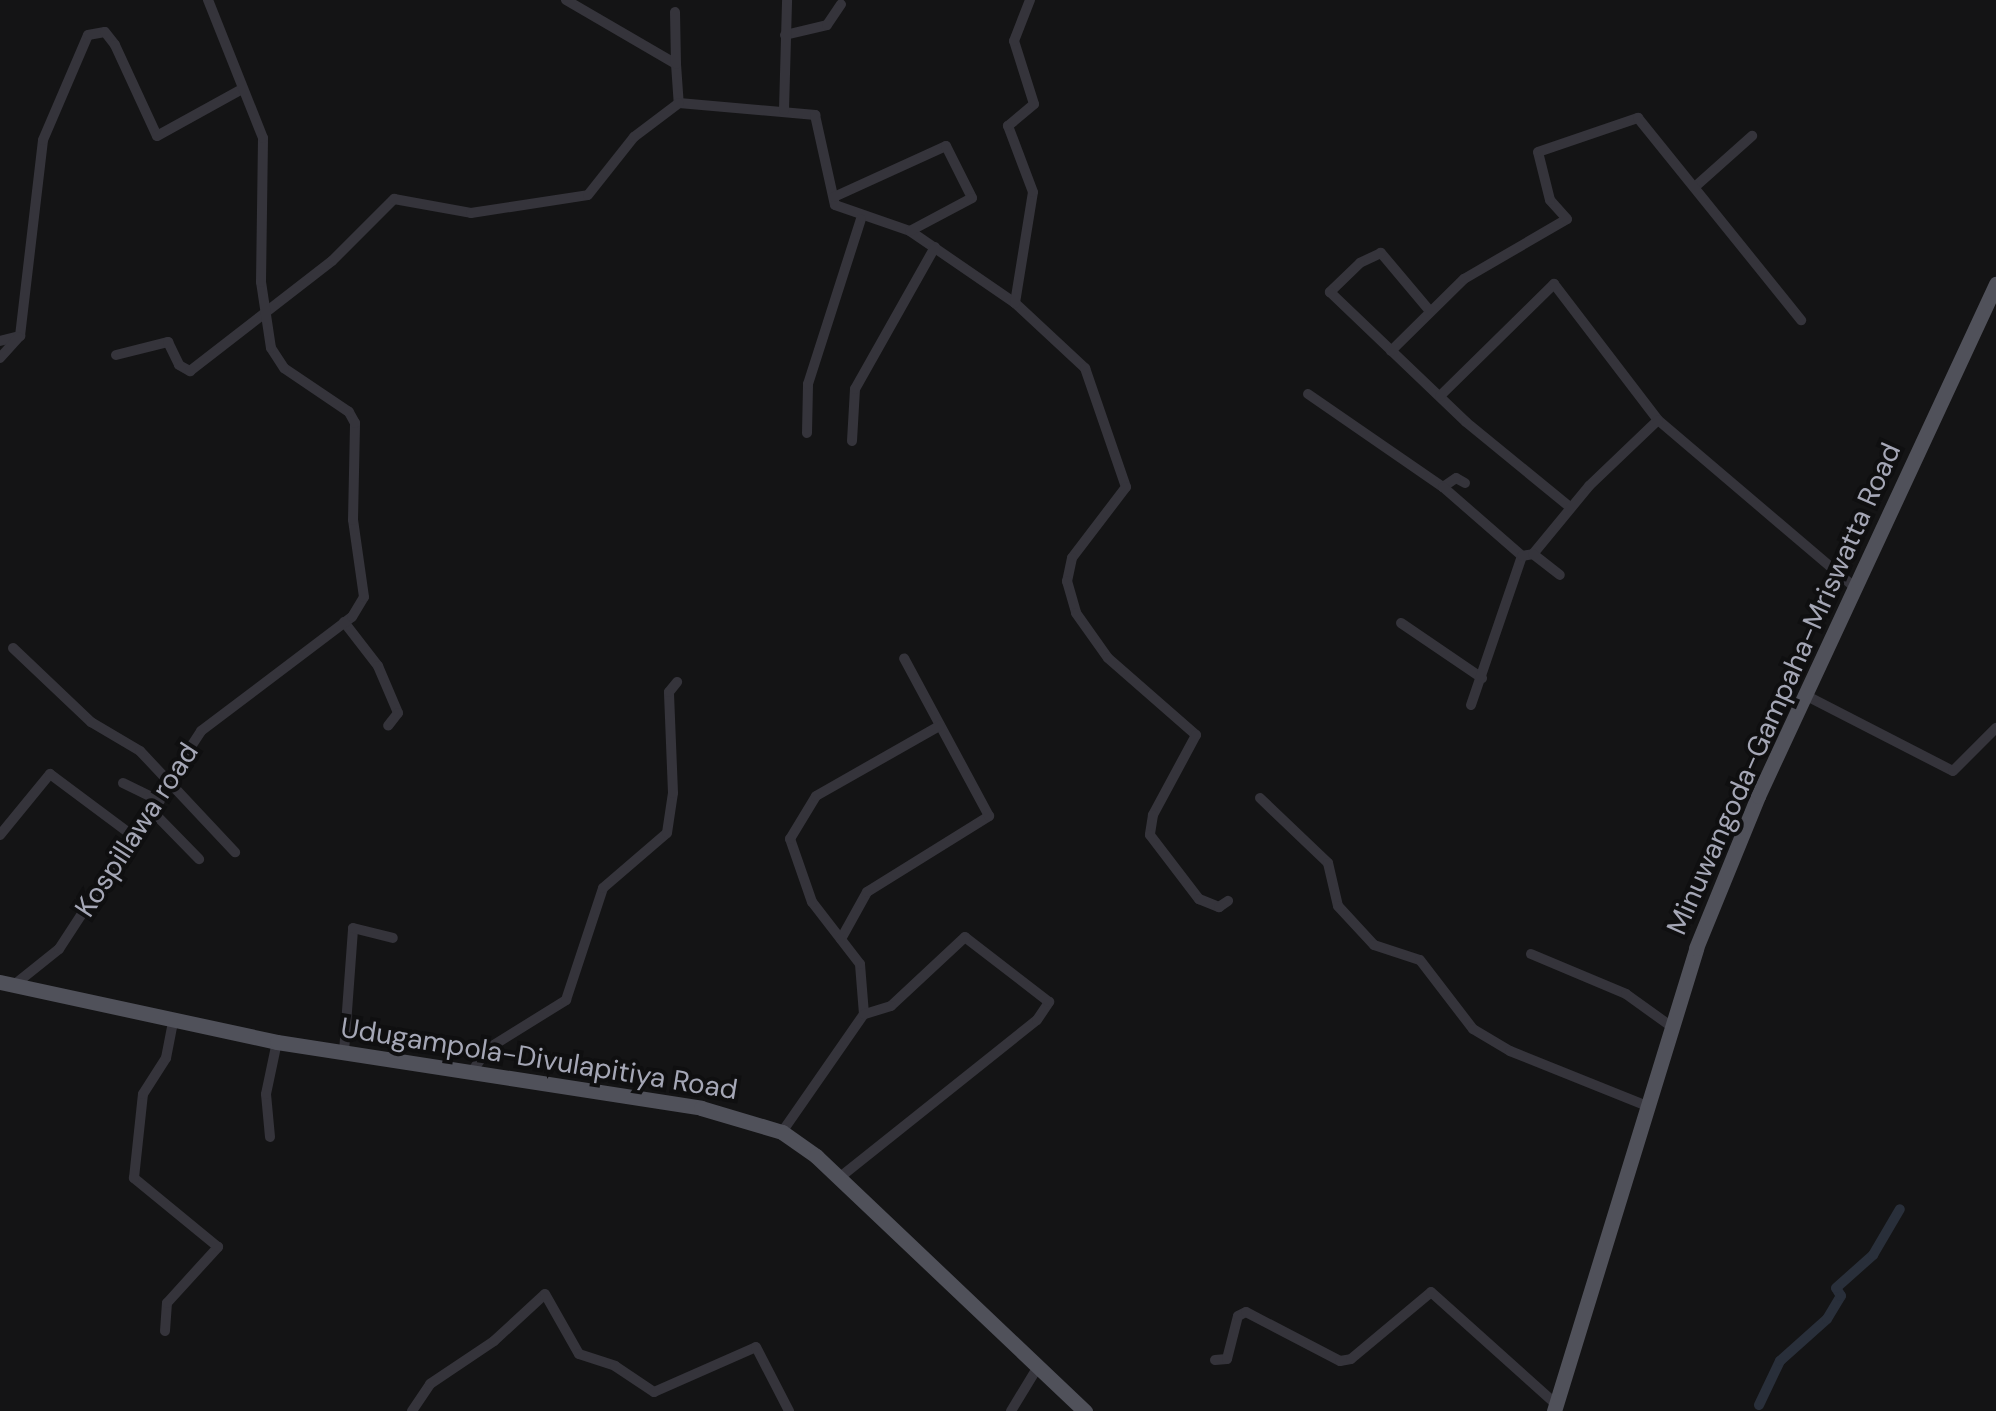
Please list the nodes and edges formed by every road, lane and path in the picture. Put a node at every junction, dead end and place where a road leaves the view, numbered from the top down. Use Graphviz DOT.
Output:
graph roads {
  1 [pos="208,0"];
  2 [pos="566,0"];
  3 [pos="787,0"];
  4 [pos="1030,0"];
  5 [pos="841,4"];
  6 [pos="674,12"];
  7 [pos="785,35"];
  8 [pos="676,64"];
  9 [pos="242,89"];
  10 [pos="680,102"];
  11 [pos="784,110"];
  12 [pos="1752,136"];
  13 [pos="1697,184"];
  14 [pos="834,196"];
  15 [pos="861,218"];
  16 [pos="910,231"];
  17 [pos="935,247"];
  18 [pos="1996,284"];
  19 [pos="1015,303"];
  20 [pos="263,310"];
  21 [pos="1429,310"];
  22 [pos="1801,320"];
  23 [pos="20,336"];
  24 [pos="0,341"];
  25 [pos="1390,351"];
  26 [pos="116,355"];
  27 [pos="0,358"];
  28 [pos="1308,394"];
  29 [pos="1440,396"];
  30 [pos="1658,420"];
  31 [pos="807,433"];
  32 [pos="852,441"];
  33 [pos="1465,483"];
  34 [pos="1443,486"];
  35 [pos="1570,507"];
  36 [pos="1528,555"];
  37 [pos="1560,575"];
  38 [pos="1854,587"];
  39 [pos="344,622"];
  40 [pos="1401,623"];
  41 [pos="13,648"];
  42 [pos="904,658"];
  43 [pos="1482,678"];
  44 [pos="676,682"];
  45 [pos="1804,695"];
  46 [pos="1471,705"];
  47 [pos="388,726"];
  48 [pos="939,726"];
  49 [pos="1996,728"];
  50 [pos="172,783"];
  51 [pos="124,784"];
  52 [pos="1260,798"];
  53 [pos="160,801"];
  54 [pos="152,812"];
  55 [pos="0,834"];
  56 [pos="136,838"];
  57 [pos="236,852"];
  58 [pos="199,859"];
  59 [pos="1228,901"];
  60 [pos="393,938"];
  61 [pos="840,939"];
  62 [pos="1530,954"];
  63 [pos="7,984"];
  64 [pos="864,1014"];
  65 [pos="173,1022"];
  66 [pos="1672,1026"];
  67 [pos="277,1042"];
  68 [pos="344,1052"];
  69 [pos="469,1075"];
  70 [pos="1647,1106"];
  71 [pos="782,1132"];
  72 [pos="270,1136"];
  73 [pos="839,1178"];
  74 [pos="165,1332"];
  75 [pos="1216,1360"];
  76 [pos="1039,1366"];
  77 [pos="1555,1408"];
  78 [pos="412,1411"];
  79 [pos="789,1411"];
  80 [pos="1011,1411"];
  81 [pos="1085,1411"];
  1 -- 9 [label="street"];
  2 -- 8 [label="street"];
  3 -- 7 [label="street"];
  4 -- 19 [label="street"];
  5 -- 7 [label="street"];
  6 -- 8 [label="street"];
  7 -- 11 [label="street"];
  8 -- 10 [label="street"];
  9 -- 20 [label="street"];
  9 -- 23 [label="street"];
  10 -- 11 [label="street"];
  10 -- 20 [label="street"];
  11 -- 14 [label="street"];
  12 -- 13 [label="street"];
  13 -- 21 [label="street"];
  13 -- 22 [label="street"];
  14 -- 15 [label="street"];
  14 -- 16 [label="street"];
  15 -- 16 [label="street"];
  15 -- 31 [label="street"];
  16 -- 17 [label="street"];
  17 -- 19 [label="street"];
  17 -- 32 [label="street"];
  18 -- 38 [label="main road, Minuwangoda-Gampaha-Mriswatta Road"];
  19 -- 59 [label="street"];
  20 -- 26 [label="street"];
  20 -- 39 [label="street"];
  21 -- 25 [label="street"];
  21 -- 25 [label="street"];
  23 -- 24 [label="street"];
  23 -- 27 [label="street"];
  25 -- 29 [label="street"];
  28 -- 34 [label="street"];
  29 -- 30 [label="street"];
  29 -- 35 [label="street"];
  30 -- 35 [label="street"];
  30 -- 38 [label="street"];
  33 -- 34 [label="street"];
  34 -- 36 [label="street"];
  35 -- 36 [label="street"];
  36 -- 37 [label="street"];
  36 -- 43 [label="street"];
  38 -- 45 [label="main road, Minuwangoda-Gampaha-Mriswatta Road"];
  39 -- 47 [label="street"];
  39 -- 50 [label="street, Kospillawa road"];
  40 -- 43 [label="street"];
  41 -- 50 [label="street"];
  42 -- 48 [label="street"];
  43 -- 46 [label="street"];
  44 -- 69 [label="street"];
  45 -- 49 [label="street"];
  45 -- 66 [label="main road, Minuwangoda-Gampaha-Mriswatta Road"];
  48 -- 61 [label="street"];
  48 -- 61 [label="street"];
  50 -- 53 [label="street, Kospillawa road"];
  50 -- 57 [label="street"];
  51 -- 53 [label="street"];
  52 -- 70 [label="street"];
  53 -- 54 [label="street, Kospillawa road"];
  54 -- 56 [label="street, Kospillawa road"];
  54 -- 58 [label="street"];
  55 -- 56 [label="street"];
  56 -- 63 [label="street, Kospillawa road"];
  60 -- 68 [label="street"];
  61 -- 64 [label="street"];
  62 -- 66 [label="street"];
  63 -- 65 [label="main road, Udugampola-Divulapitiya Road"];
  64 -- 71 [label="street"];
  64 -- 73 [label="street"];
  65 -- 67 [label="main road, Udugampola-Divulapitiya Road"];
  65 -- 74 [label="street"];
  66 -- 70 [label="main road, Minuwangoda-Gampaha-Mriswatta Road"];
  67 -- 68 [label="main road, Udugampola-Divulapitiya Road"];
  67 -- 72 [label="street"];
  68 -- 69 [label="main road, Udugampola-Divulapitiya Road"];
  69 -- 71 [label="main road, Udugampola-Divulapitiya Road"];
  70 -- 77 [label="main road, Minuwangoda-Gampaha-Mriswatta Road"];
  71 -- 73 [label="main road, Udugampola-Divulapitiya Road"];
  73 -- 76 [label="main road, Udugampola-Divulapitiya Road"];
  75 -- 77 [label="street"];
  76 -- 80 [label="street"];
  76 -- 81 [label="main road, Udugampola-Divulapitiya Road"];
  78 -- 79 [label="street"];
}
